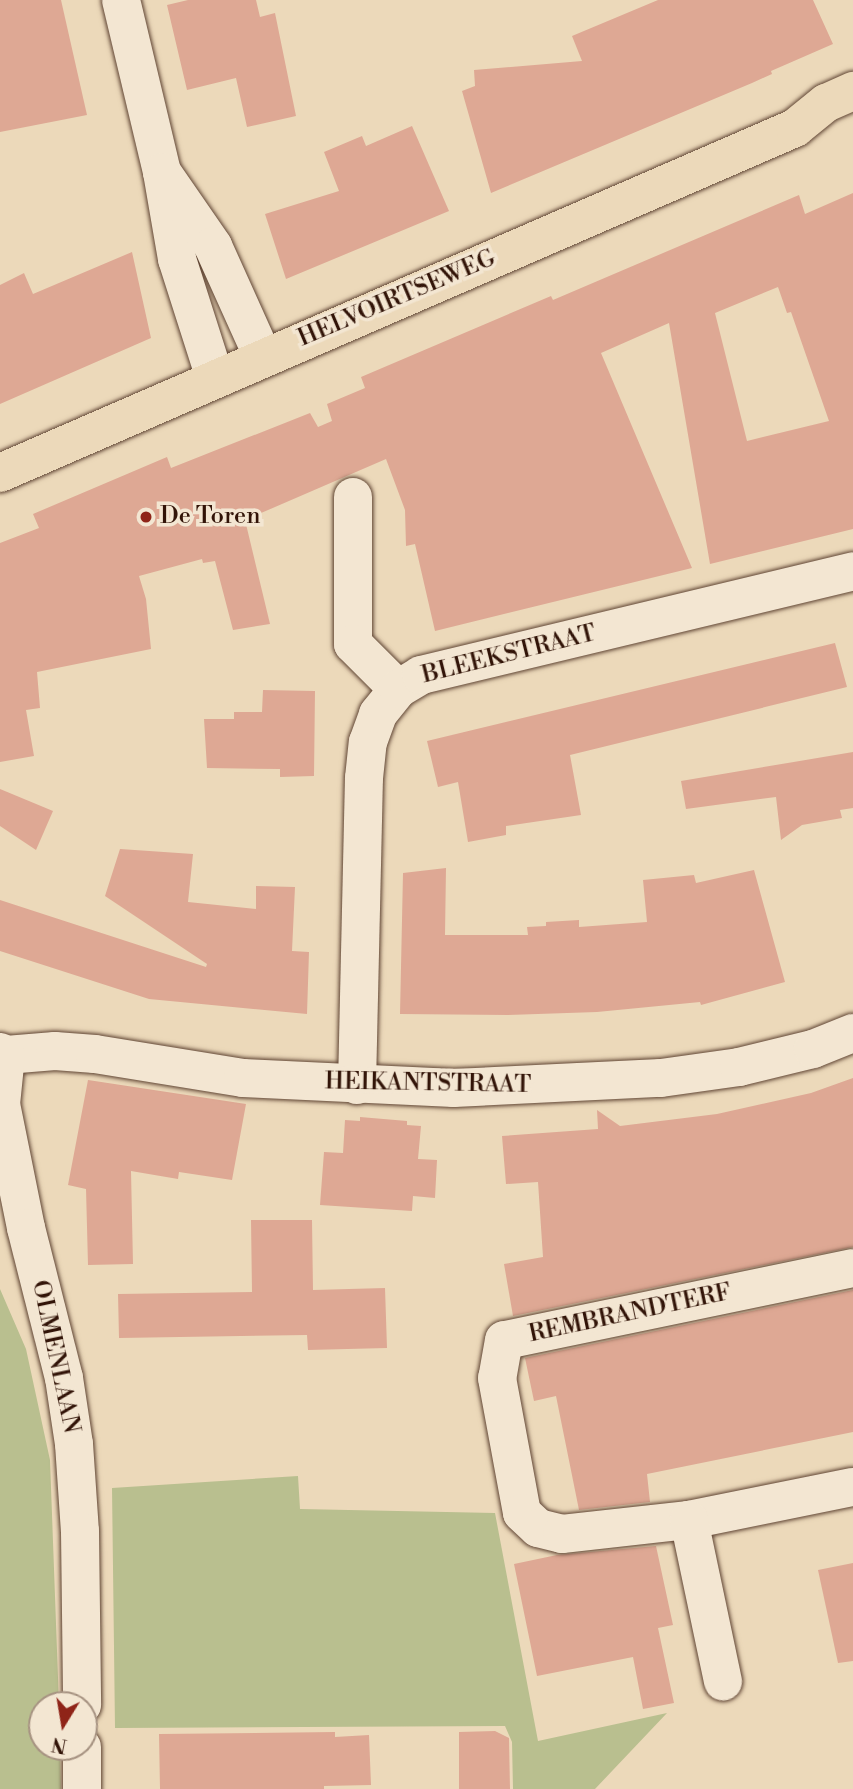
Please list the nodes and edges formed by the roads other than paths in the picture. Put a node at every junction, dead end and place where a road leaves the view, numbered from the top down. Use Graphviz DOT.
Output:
graph roads {
  1 [pos="121,0"];
  2 [pos="853,91"];
  3 [pos="853,118"];
  4 [pos="794,128"];
  5 [pos="162,172"];
  6 [pos="263,357"];
  7 [pos="215,378"];
  8 [pos="0,473"];
  9 [pos="353,497"];
  10 [pos="853,571"];
  11 [pos="398,689"];
  12 [pos="853,1033"];
  13 [pos="3,1054"];
  14 [pos="357,1085"];
  15 [pos="853,1268"];
  16 [pos="853,1487"];
  17 [pos="690,1520"];
  18 [pos="723,1681"];
  19 [pos="82,1691"];
  20 [pos="82,1761"];
  21 [pos="82,1789"];
  1 -- 5 [label="street"];
  2 -- 4 [label="main road, HELVOIRTSEWEG"];
  3 -- 4 [label="main road, HELVOIRTSEWEG"];
  4 -- 6 [label="main road, HELVOIRTSEWEG"];
  5 -- 6 [label="street"];
  5 -- 7 [label="street"];
  6 -- 7 [label="main road, HELVOIRTSEWEG"];
  7 -- 8 [label="main road, HELVOIRTSEWEG"];
  9 -- 11 [label="street"];
  10 -- 11 [label="street, BLEEKSTRAAT"];
  11 -- 14 [label="street, BLEEKSTRAAT"];
  12 -- 14 [label="street, HEIKANTSTRAAT"];
  13 -- 14 [label="street, HEIKANTSTRAAT"];
  13 -- 19 [label="street, OLMENLAAN"];
  15 -- 17 [label="street, REMBRANDTERF"];
  16 -- 17 [label="street, REMBRANDTERF"];
  17 -- 18 [label="street"];
  20 -- 21 [label="street"];
}
